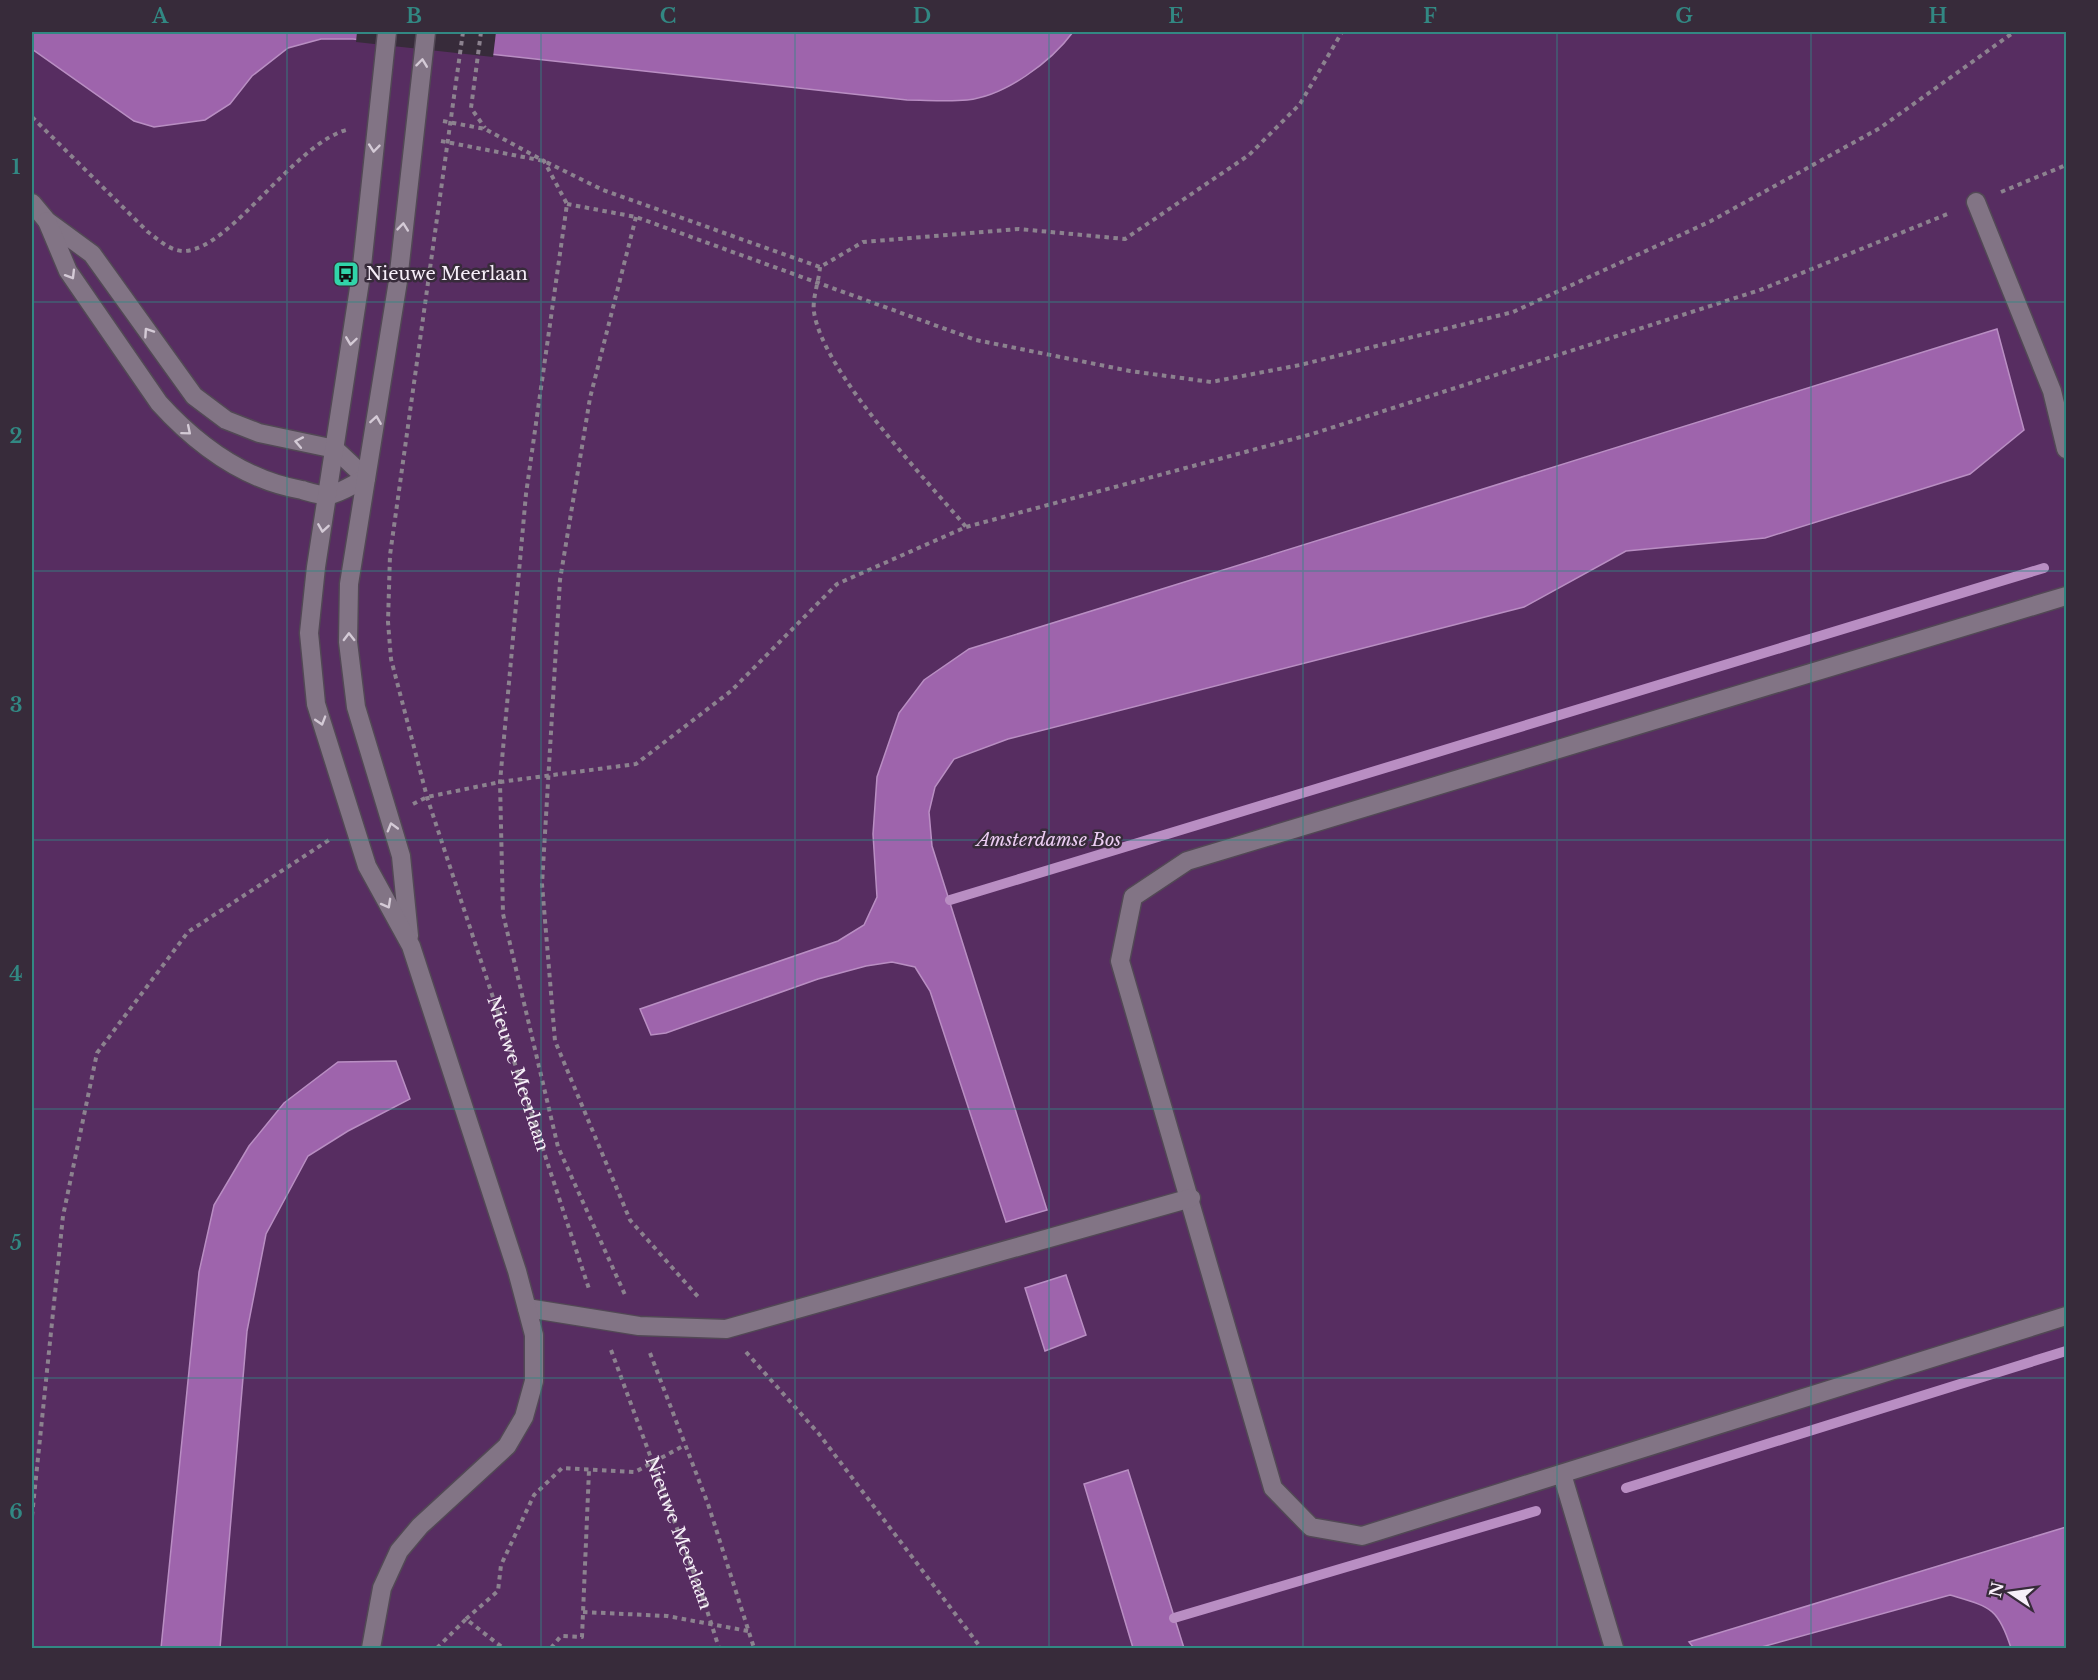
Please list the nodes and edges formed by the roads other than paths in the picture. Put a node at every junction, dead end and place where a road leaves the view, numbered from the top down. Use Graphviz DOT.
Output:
graph roads {
  1 [pos="387,32"];
  2 [pos="426,32"];
  3 [pos="1976,202"];
  4 [pos="32,203"];
  5 [pos="47,221"];
  6 [pos="335,449"];
  7 [pos="2067,449"];
  8 [pos="366,478"];
  9 [pos="328,495"];
  10 [pos="2067,596"];
  11 [pos="411,946"];
  12 [pos="1191,1198"];
  13 [pos="527,1308"];
  14 [pos="2067,1316"];
  15 [pos="1562,1474"];
  16 [pos="370,1648"];
  17 [pos="1614,1648"];
  1 -- 6 [label="street, one-way"];
  8 -- 2 [label="street, one-way"];
  3 -- 7 [label="street"];
  4 -- 5 [label="street"];
  6 -- 5 [label="street, one-way"];
  5 -- 9 [label="street, one-way"];
  6 -- 8 [label="street"];
  6 -- 9 [label="street"];
  8 -- 9 [label="street"];
  11 -- 8 [label="street, one-way"];
  9 -- 11 [label="street, one-way"];
  10 -- 12 [label="street"];
  11 -- 13 [label="street"];
  12 -- 13 [label="street"];
  12 -- 15 [label="street"];
  13 -- 16 [label="street"];
  14 -- 15 [label="street"];
  15 -- 17 [label="street"];
}
